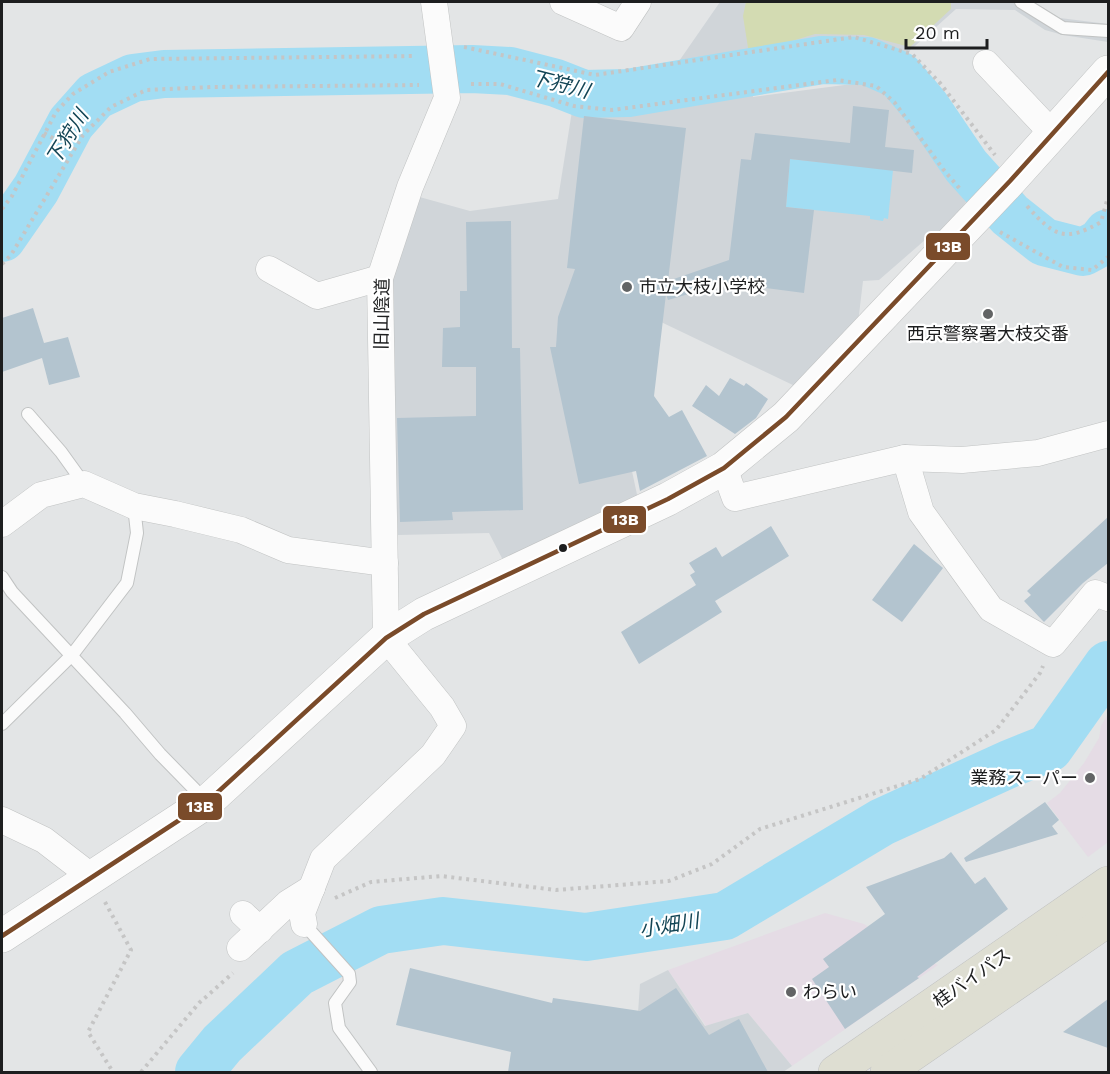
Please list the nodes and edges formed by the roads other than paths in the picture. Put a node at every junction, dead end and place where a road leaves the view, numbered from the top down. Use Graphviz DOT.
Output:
graph roads {
  1 [pos="434,2"];
  2 [pos="563,2"];
  3 [pos="638,2"];
  4 [pos="1021,2"];
  5 [pos="1108,31"];
  6 [pos="986,63"];
  7 [pos="1108,72"];
  8 [pos="1053,134"];
  9 [pos="269,269"];
  10 [pos="380,278"];
  11 [pos="28,414"];
  12 [pos="1108,434"];
  13 [pos="905,458"];
  14 [pos="724,468"];
  15 [pos="84,484"];
  16 [pos="134,506"];
  17 [pos="2,524"];
  18 [pos="385,563"];
  19 [pos="2,577"];
  20 [pos="1105,592"];
  21 [pos="386,638"];
  22 [pos="72,655"];
  23 [pos="2,724"];
  24 [pos="207,802"];
  25 [pos="2,820"];
  26 [pos="92,877"];
  27 [pos="1108,883"];
  28 [pos="312,888"];
  29 [pos="303,919"];
  30 [pos="1108,920"];
  31 [pos="2,936"];
  32 [pos="241,957"];
  33 [pos="371,1072"];
  34 [pos="835,1072"];
  35 [pos="887,1072"];
  1 -- 10 [label="street, 旧山陰道"];
  2 -- 3 [label="street"];
  4 -- 5 [label="lane"];
  6 -- 8 [label="street"];
  7 -- 8 [label="main road"];
  8 -- 14 [label="main road"];
  9 -- 10 [label="street"];
  10 -- 18 [label="street, 旧山陰道"];
  11 -- 15 [label="lane"];
  12 -- 13 [label="street"];
  13 -- 14 [label="street"];
  13 -- 20 [label="street"];
  14 -- 21 [label="main road"];
  15 -- 16 [label="street"];
  15 -- 17 [label="street"];
  16 -- 18 [label="street"];
  16 -- 22 [label="lane"];
  18 -- 21 [label="street, 旧山陰道"];
  19 -- 22 [label="lane"];
  21 -- 24 [label="main road"];
  21 -- 28 [label="street"];
  22 -- 23 [label="lane"];
  22 -- 24 [label="lane"];
  24 -- 26 [label="main road"];
  25 -- 26 [label="street"];
  26 -- 31 [label="main road"];
  27 -- 34 [label="highway, 桂バイパス"];
  28 -- 29 [label="street"];
  28 -- 32 [label="street"];
  29 -- 33 [label="lane"];
  30 -- 35 [label="highway, 桂バイパス"];
}
